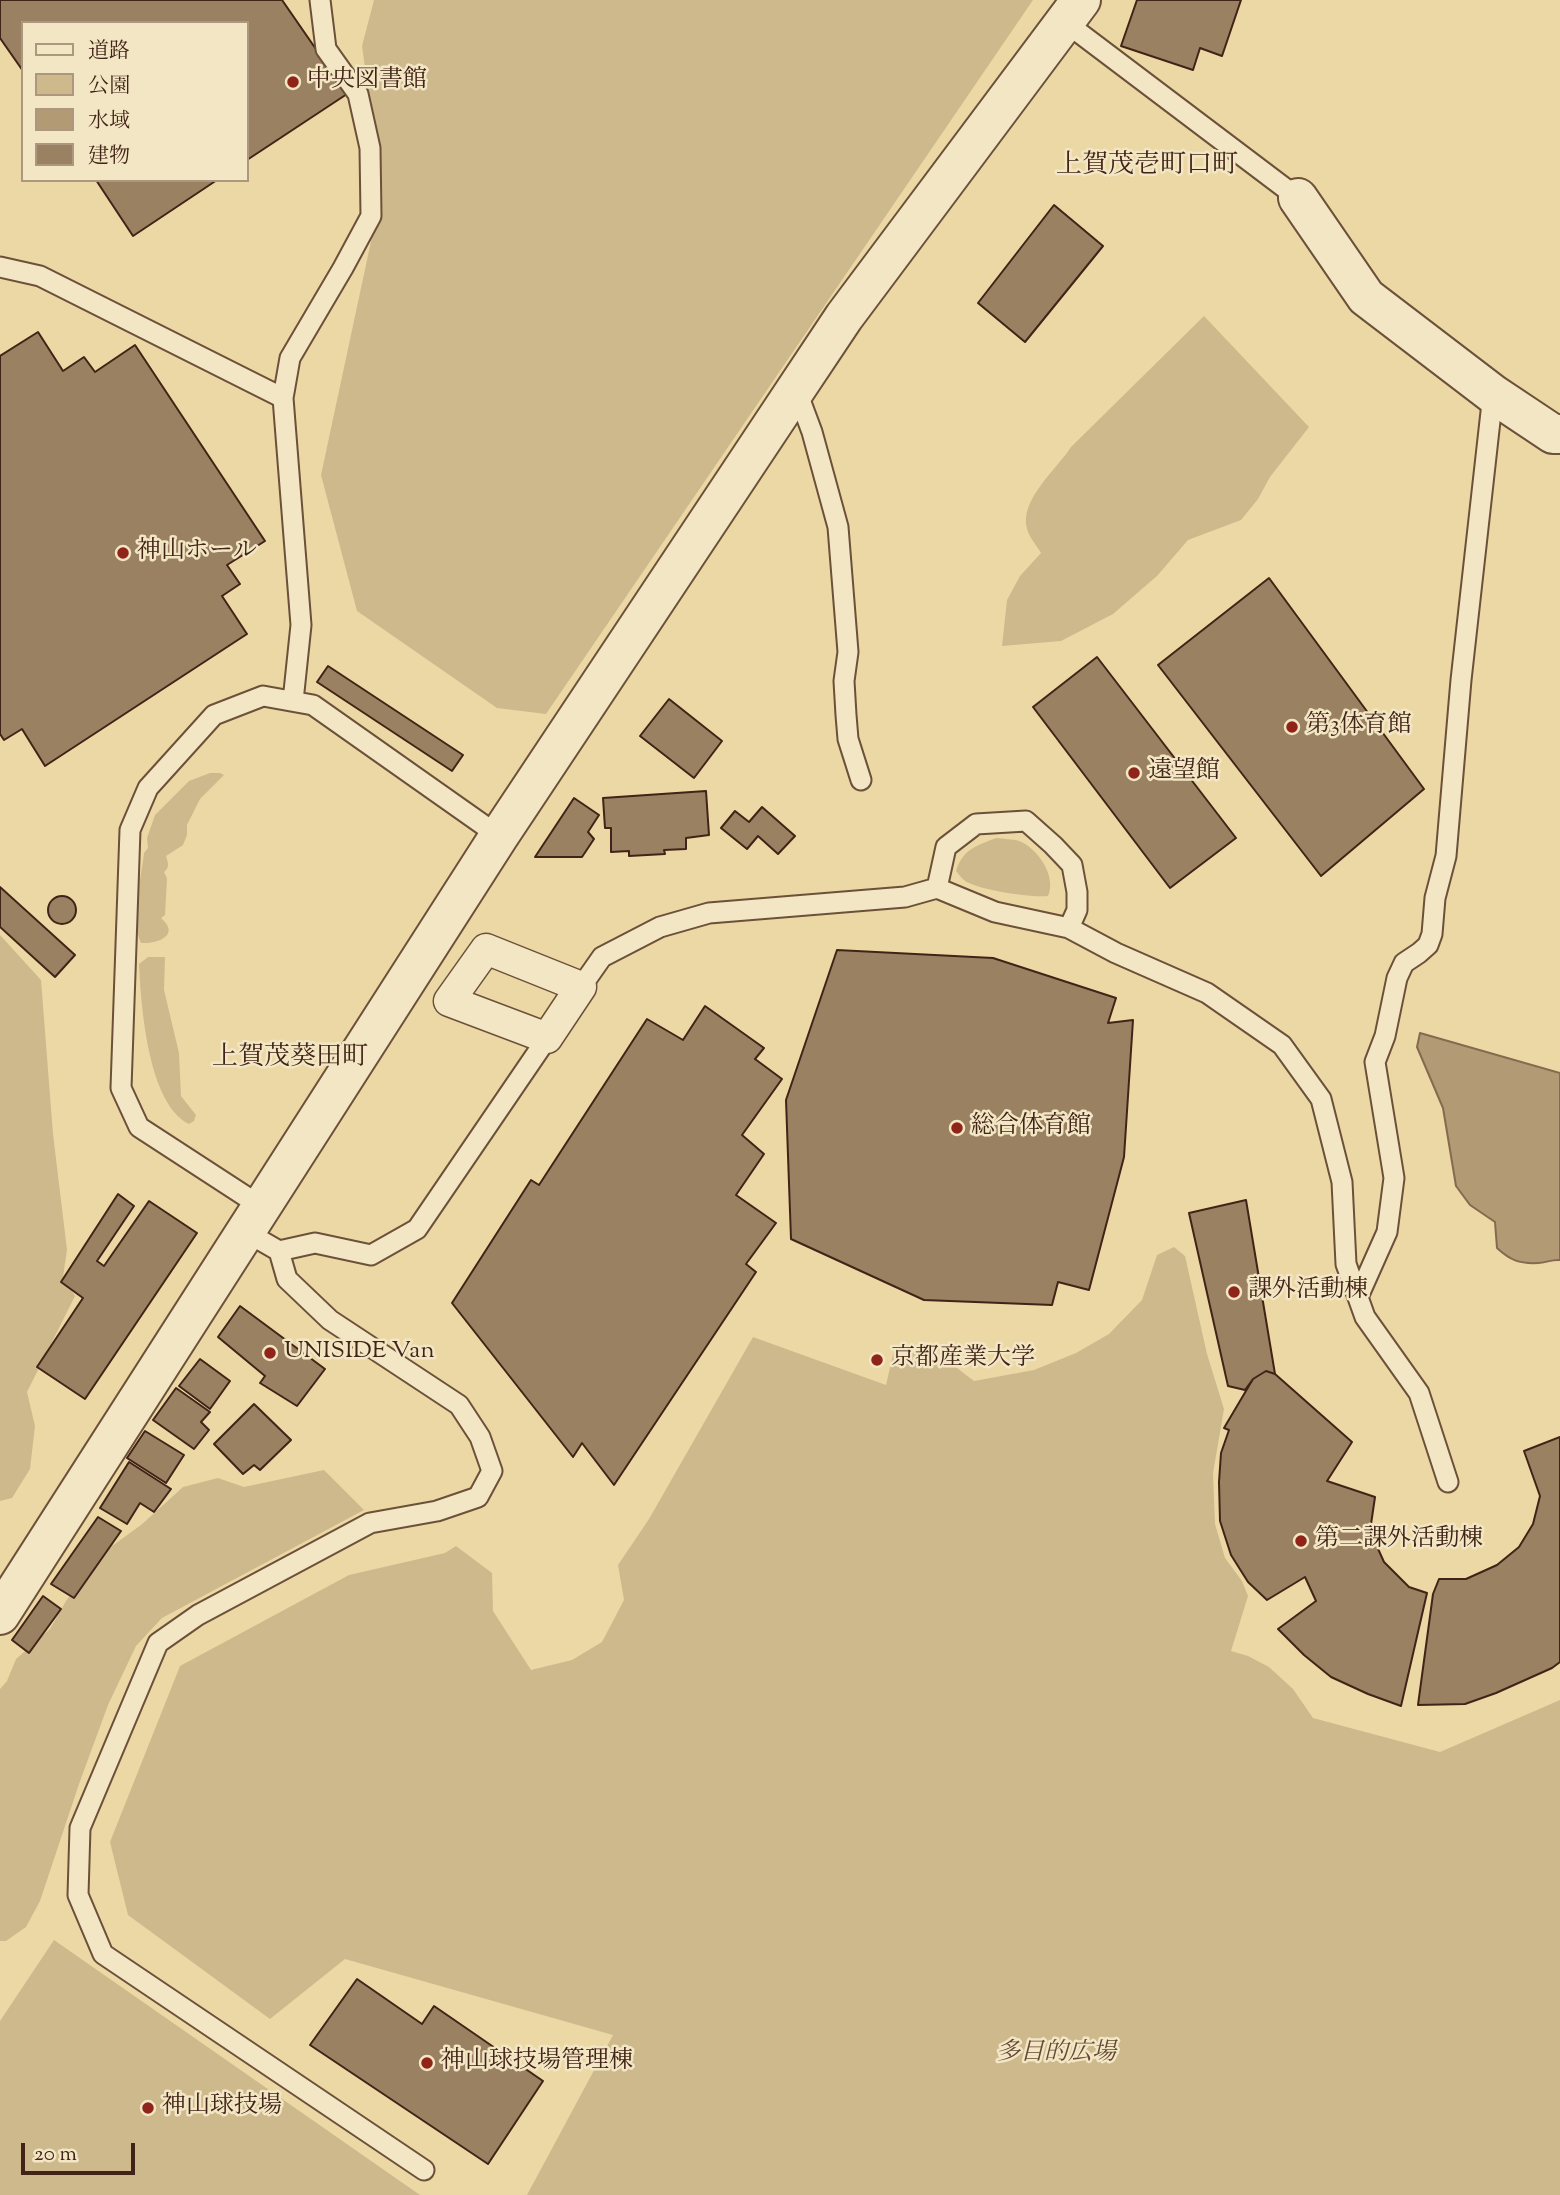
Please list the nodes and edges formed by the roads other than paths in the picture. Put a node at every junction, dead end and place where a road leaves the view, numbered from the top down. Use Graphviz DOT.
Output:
graph roads {
  1 [pos="320,0"];
  2 [pos="1073,11"];
  3 [pos="1298,198"];
  4 [pos="0,267"];
  5 [pos="796,389"];
  6 [pos="1493,394"];
  7 [pos="283,398"];
  8 [pos="1560,435"];
  9 [pos="293,701"];
  10 [pos="860,780"];
  11 [pos="499,836"];
  12 [pos="937,888"];
  13 [pos="1069,928"];
  14 [pos="581,987"];
  15 [pos="547,1038"];
  16 [pos="254,1219"];
  17 [pos="279,1251"];
  18 [pos="1358,1297"];
  19 [pos="1448,1482"];
  20 [pos="0,1615"];
  21 [pos="424,2170"];
  1 -- 7 [label="lane"];
  2 -- 3 [label="lane"];
  2 -- 5 [label="street"];
  3 -- 6 [label="street"];
  4 -- 7 [label="lane"];
  5 -- 10 [label="lane"];
  5 -- 11 [label="street"];
  6 -- 8 [label="street"];
  6 -- 18 [label="lane"];
  7 -- 9 [label="lane"];
  9 -- 11 [label="lane"];
  9 -- 16 [label="lane"];
  11 -- 16 [label="street"];
  12 -- 13 [label="lane"];
  12 -- 13 [label="lane"];
  12 -- 14 [label="lane"];
  13 -- 18 [label="lane"];
  14 -- 15 [label="street"];
  14 -- 15 [label="street"];
  15 -- 17 [label="lane"];
  16 -- 17 [label="lane"];
  16 -- 20 [label="street"];
  17 -- 21 [label="lane"];
  18 -- 19 [label="lane"];
}
